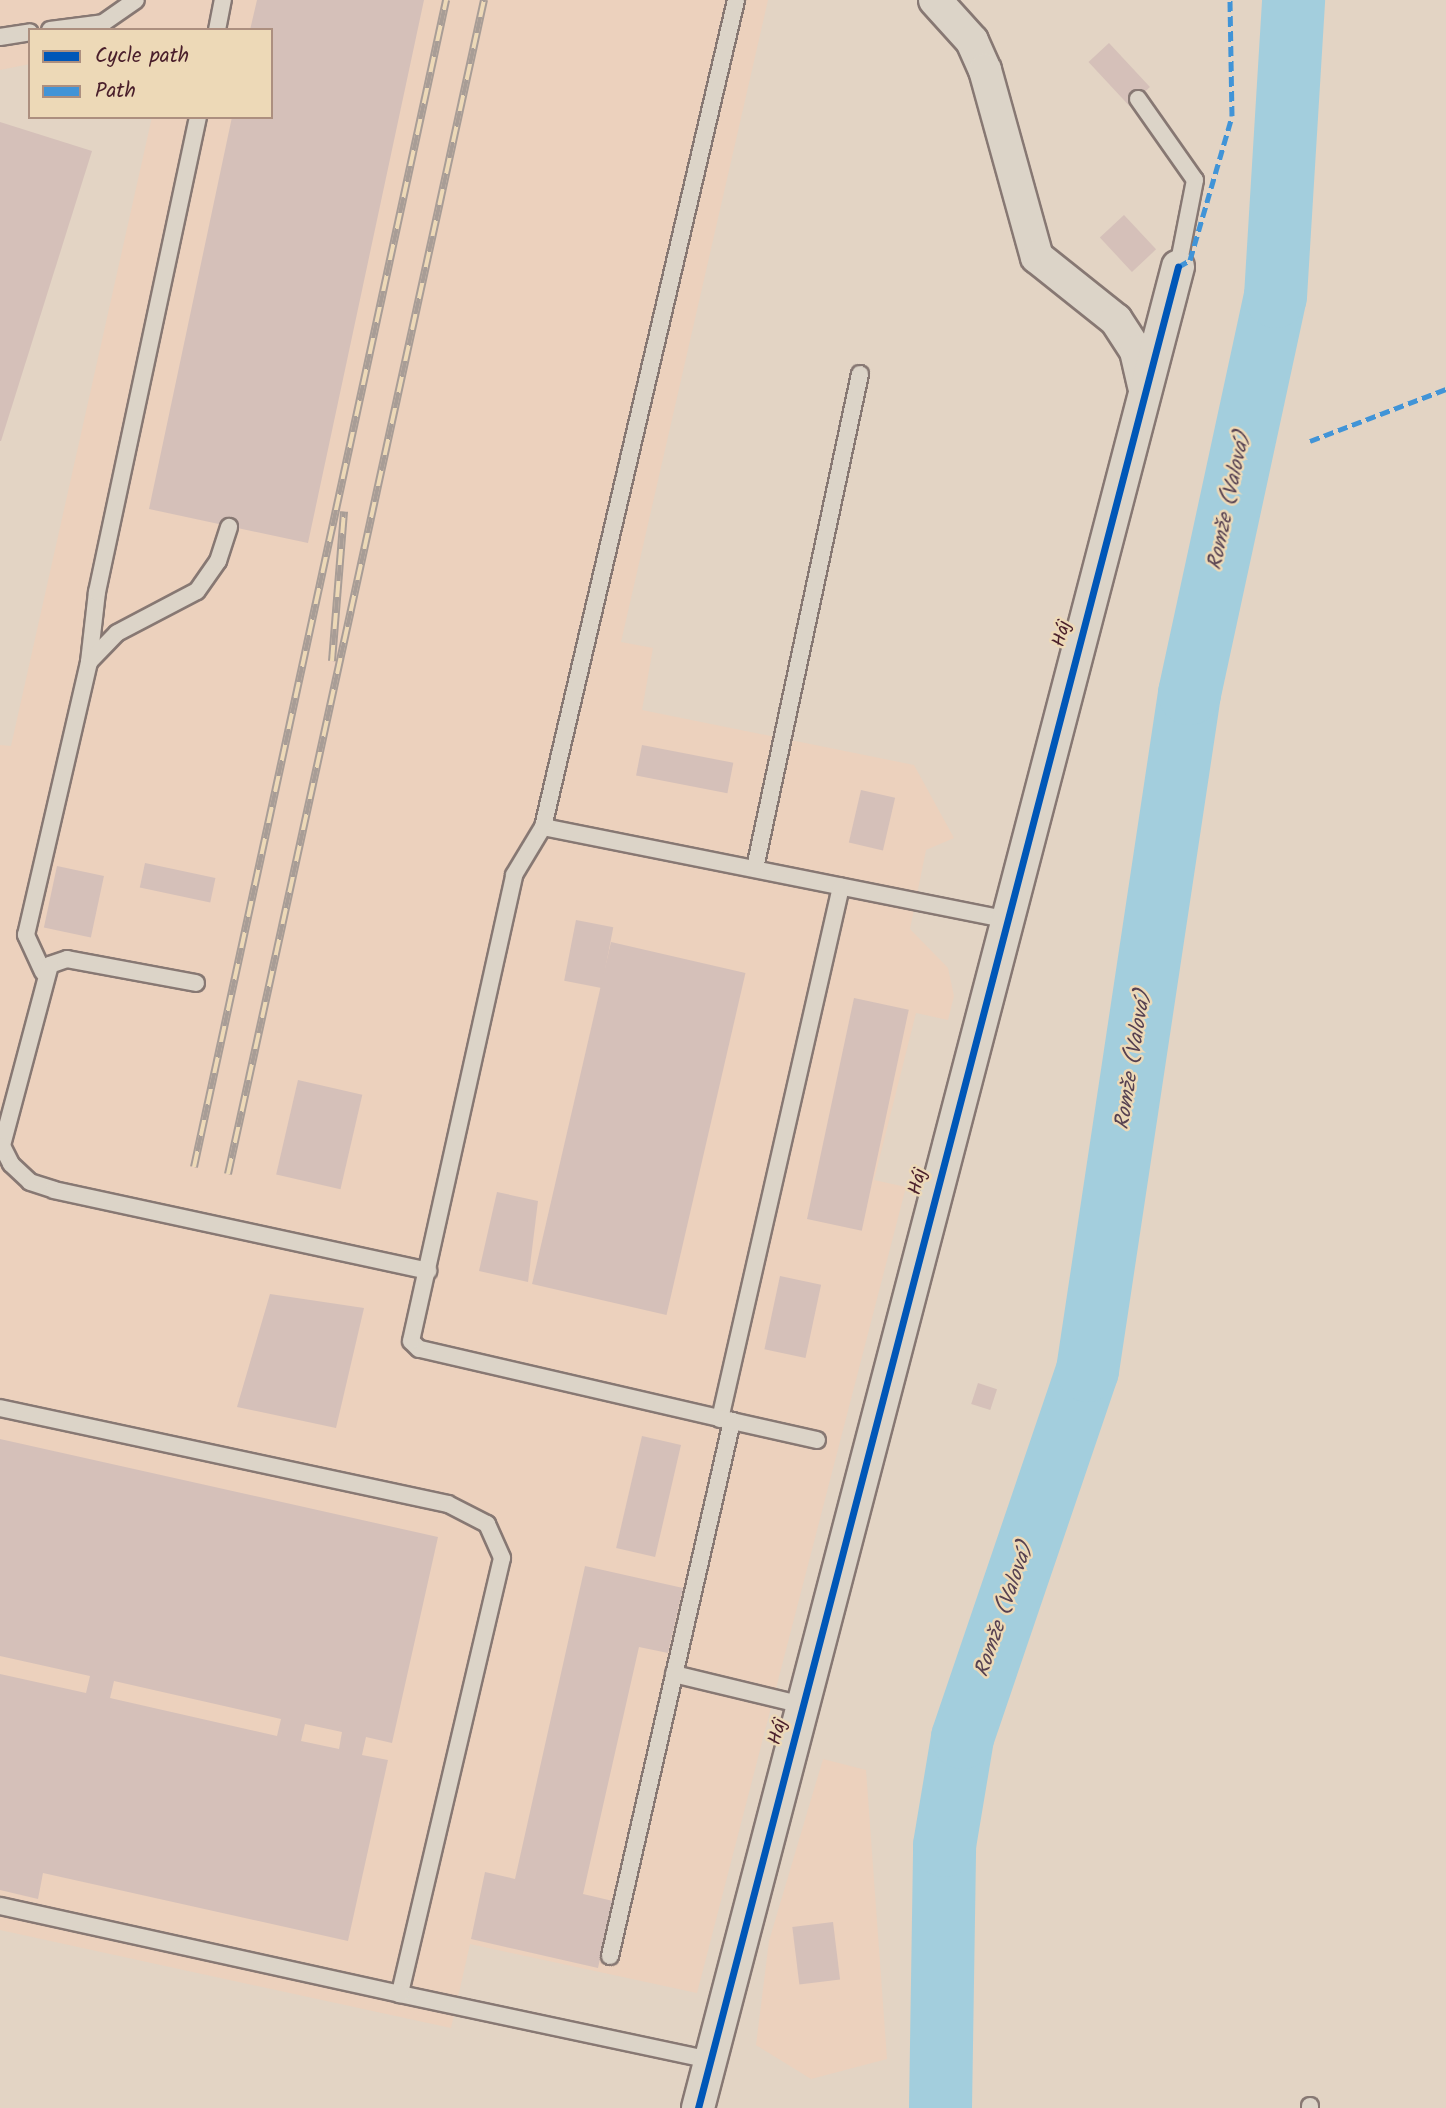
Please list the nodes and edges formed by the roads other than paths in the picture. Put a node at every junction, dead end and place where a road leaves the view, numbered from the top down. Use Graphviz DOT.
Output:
graph roads {
  1 [pos="136,0"];
  2 [pos="223,0"];
  3 [pos="736,0"];
  4 [pos="935,0"];
  5 [pos="65,28"];
  6 [pos="217,28"];
  7 [pos="28,32"];
  8 [pos="0,37"];
  9 [pos="1138,99"];
  10 [pos="198,119"];
  11 [pos="1178,267"];
  12 [pos="860,374"];
  13 [pos="1144,391"];
  14 [pos="229,527"];
  15 [pos="89,662"];
  16 [pos="543,827"];
  17 [pos="755,868"];
  18 [pos="841,887"];
  19 [pos="1003,919"];
  20 [pos="43,972"];
  21 [pos="196,983"];
  22 [pos="428,1271"];
  23 [pos="0,1408"];
  24 [pos="726,1420"];
  25 [pos="817,1440"];
  26 [pos="674,1674"];
  27 [pos="803,1705"];
  28 [pos="0,1906"];
  29 [pos="610,1956"];
  30 [pos="400,1994"];
  31 [pos="710,2060"];
  32 [pos="698,2108"];
  1 -- 5 [label="lane"];
  2 -- 6 [label="lane"];
  3 -- 16 [label="lane"];
  4 -- 13 [label="street"];
  7 -- 8 [label="lane"];
  9 -- 11 [label="lane"];
  10 -- 15 [label="lane"];
  11 -- 13 [label="street, Háj"];
  12 -- 17 [label="lane"];
  13 -- 19 [label="street, Háj"];
  14 -- 15 [label="lane"];
  15 -- 20 [label="lane"];
  16 -- 17 [label="lane"];
  16 -- 22 [label="lane"];
  17 -- 18 [label="lane"];
  18 -- 19 [label="lane"];
  18 -- 24 [label="lane"];
  19 -- 27 [label="street, Háj"];
  20 -- 21 [label="lane"];
  20 -- 22 [label="lane"];
  22 -- 24 [label="lane"];
  23 -- 30 [label="lane"];
  24 -- 25 [label="lane"];
  24 -- 26 [label="lane"];
  26 -- 27 [label="lane"];
  26 -- 29 [label="lane"];
  27 -- 31 [label="street, Háj"];
  28 -- 30 [label="lane"];
  30 -- 31 [label="lane"];
  31 -- 32 [label="street, Háj"];
}
